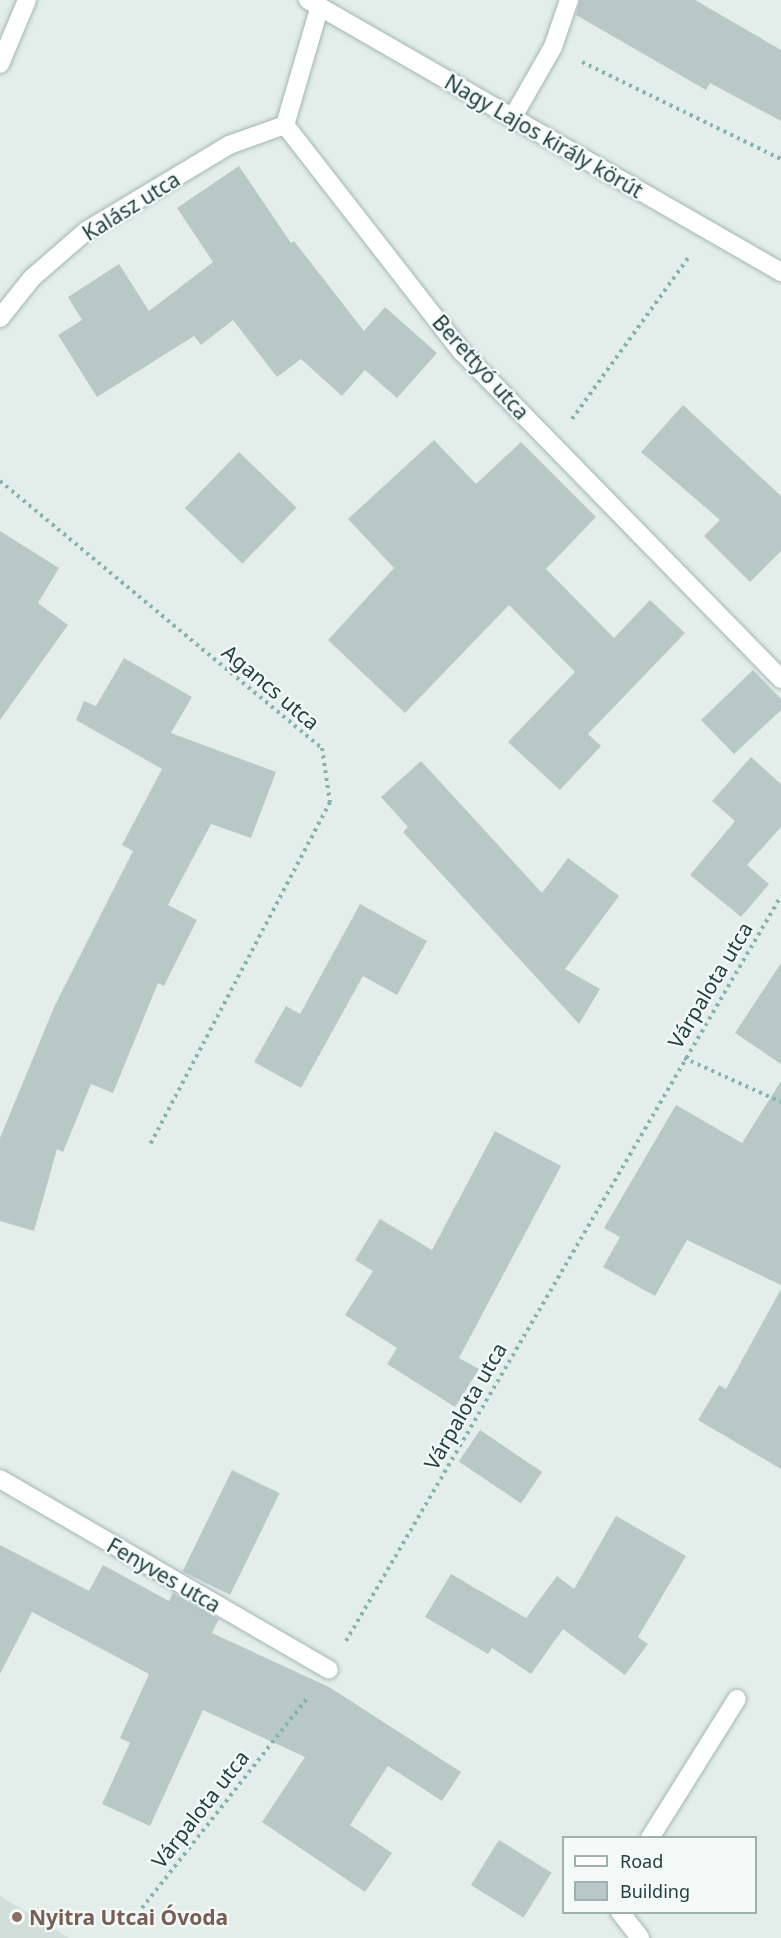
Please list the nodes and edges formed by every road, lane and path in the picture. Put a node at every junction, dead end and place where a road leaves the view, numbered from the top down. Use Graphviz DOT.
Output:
graph roads {
  1 [pos="27,0"];
  2 [pos="569,0"];
  3 [pos="313,4"];
  4 [pos="554,47"];
  5 [pos="0,64"];
  6 [pos="514,115"];
  7 [pos="285,125"];
  8 [pos="781,159"];
  9 [pos="707,232"];
  10 [pos="781,272"];
  11 [pos="0,318"];
  12 [pos="554,444"];
  13 [pos="0,481"];
  14 [pos="781,679"];
  15 [pos="781,896"];
  16 [pos="684,1058"];
  17 [pos="781,1102"];
  18 [pos="150,1145"];
  19 [pos="0,1479"];
  20 [pos="329,1670"];
  21 [pos="737,1699"];
  22 [pos="651,1836"];
  23 [pos="142,1908"];
  24 [pos="622,1914"];
  25 [pos="640,1938"];
  1 -- 5 [label="street"];
  2 -- 4 [label="street"];
  3 -- 6 [label="street, Nagy Lajos király körút"];
  3 -- 7 [label="street"];
  4 -- 6 [label="street"];
  4 -- 8 [label="path"];
  6 -- 9 [label="street, Nagy Lajos király körút"];
  7 -- 11 [label="street, Kalász utca"];
  7 -- 12 [label="street, Berettyó utca"];
  9 -- 10 [label="street, Nagy Lajos király körút"];
  9 -- 12 [label="path"];
  12 -- 14 [label="street, Berettyó utca"];
  13 -- 18 [label="path, Agancs utca"];
  15 -- 16 [label="path, Várpalota utca"];
  16 -- 17 [label="path"];
  16 -- 20 [label="path, Várpalota utca"];
  19 -- 20 [label="street, Fenyves utca"];
  20 -- 23 [label="path, Várpalota utca"];
  21 -- 22 [label="street"];
  24 -- 25 [label="street"];
}
